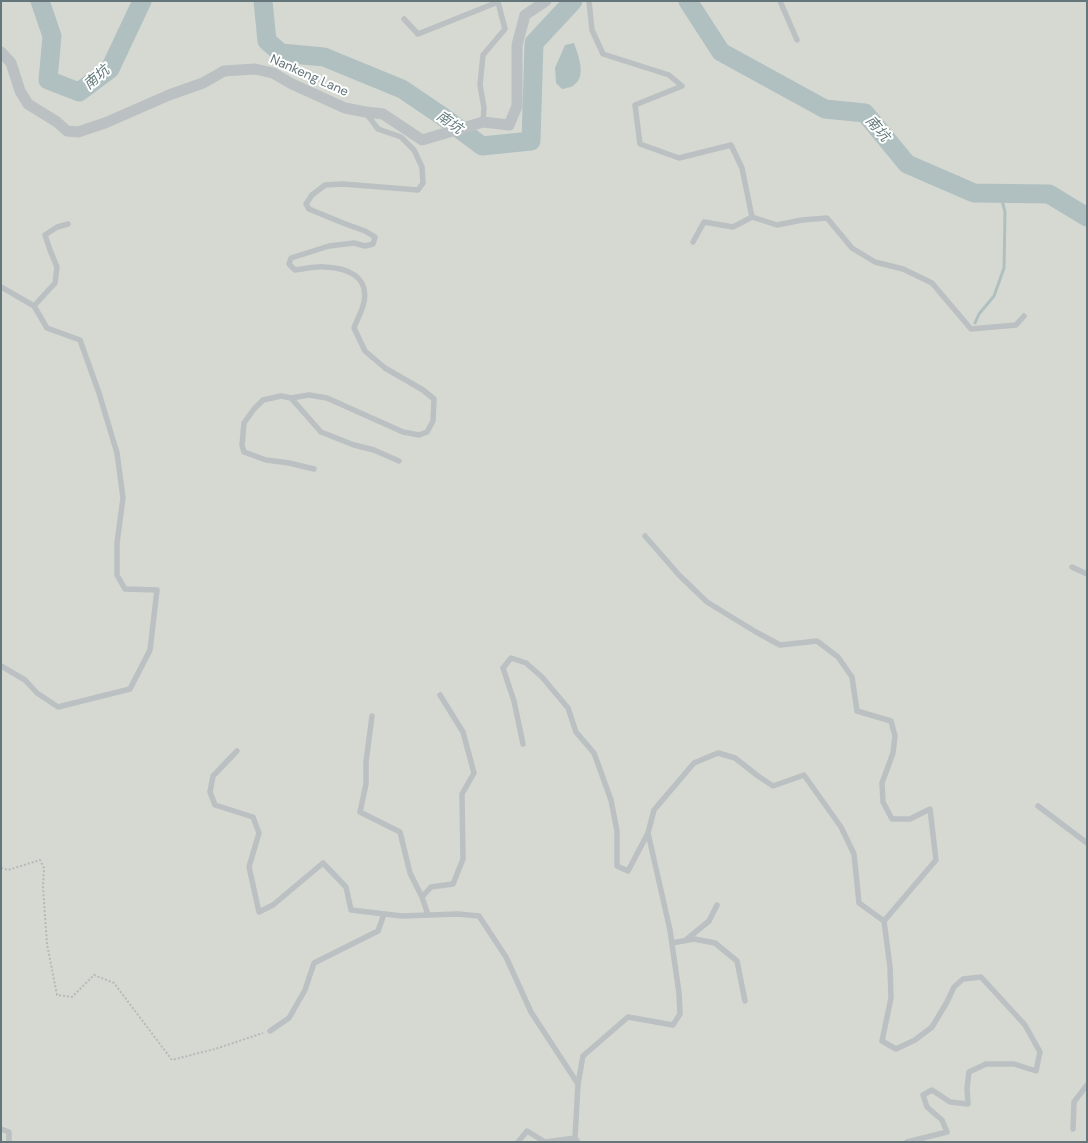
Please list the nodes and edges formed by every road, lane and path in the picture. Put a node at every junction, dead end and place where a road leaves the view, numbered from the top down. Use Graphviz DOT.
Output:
graph roads {
  1 [pos="546,1"];
  2 [pos="588,1"];
  3 [pos="780,1"];
  4 [pos="404,19"];
  5 [pos="797,40"];
  6 [pos="1,52"];
  7 [pos="366,112"];
  8 [pos="482,122"];
  9 [pos="752,217"];
  10 [pos="68,224"];
  11 [pos="693,242"];
  12 [pos="1,287"];
  13 [pos="34,306"];
  14 [pos="1024,316"];
  15 [pos="291,398"];
  16 [pos="399,461"];
  17 [pos="314,469"];
  18 [pos="645,536"];
  19 [pos="1072,567"];
  20 [pos="1087,574"];
  21 [pos="1,666"];
  22 [pos="440,695"];
  23 [pos="372,716"];
  24 [pos="523,744"];
  25 [pos="238,751"];
  26 [pos="1038,806"];
  27 [pos="648,833"];
  28 [pos="1087,843"];
  29 [pos="1,868"];
  30 [pos="422,897"];
  31 [pos="717,905"];
  32 [pos="384,914"];
  33 [pos="428,915"];
  34 [pos="884,921"];
  35 [pos="685,941"];
  36 [pos="672,943"];
  37 [pos="745,1001"];
  38 [pos="270,1031"];
  39 [pos="578,1084"];
  40 [pos="1087,1085"];
  41 [pos="1,1129"];
  42 [pos="1073,1129"];
  43 [pos="576,1140"];
  44 [pos="9,1142"];
  45 [pos="518,1142"];
  46 [pos="907,1142"];
  1 -- 8 [label="street, Nankeng Lane"];
  2 -- 9 [label="lane"];
  3 -- 5 [label="lane"];
  4 -- 8 [label="lane"];
  6 -- 7 [label="street, Nankeng Lane"];
  7 -- 8 [label="street, Nankeng Lane"];
  7 -- 15 [label="lane"];
  9 -- 11 [label="lane"];
  9 -- 14 [label="lane"];
  10 -- 13 [label="lane"];
  12 -- 13 [label="lane"];
  13 -- 21 [label="lane"];
  15 -- 16 [label="lane"];
  15 -- 17 [label="lane"];
  18 -- 34 [label="lane"];
  19 -- 20 [label="lane"];
  22 -- 30 [label="lane"];
  23 -- 30 [label="lane"];
  24 -- 27 [label="lane"];
  25 -- 32 [label="lane"];
  26 -- 28 [label="lane"];
  27 -- 34 [label="lane"];
  27 -- 36 [label="lane"];
  29 -- 38 [label="path"];
  30 -- 33 [label="lane"];
  31 -- 35 [label="lane"];
  32 -- 33 [label="lane"];
  32 -- 38 [label="lane"];
  33 -- 39 [label="lane"];
  34 -- 46 [label="lane"];
  35 -- 36 [label="lane"];
  35 -- 37 [label="lane"];
  36 -- 39 [label="lane"];
  39 -- 43 [label="lane"];
  40 -- 42 [label="lane"];
  41 -- 44 [label="lane"];
  43 -- 45 [label="lane"];
}
